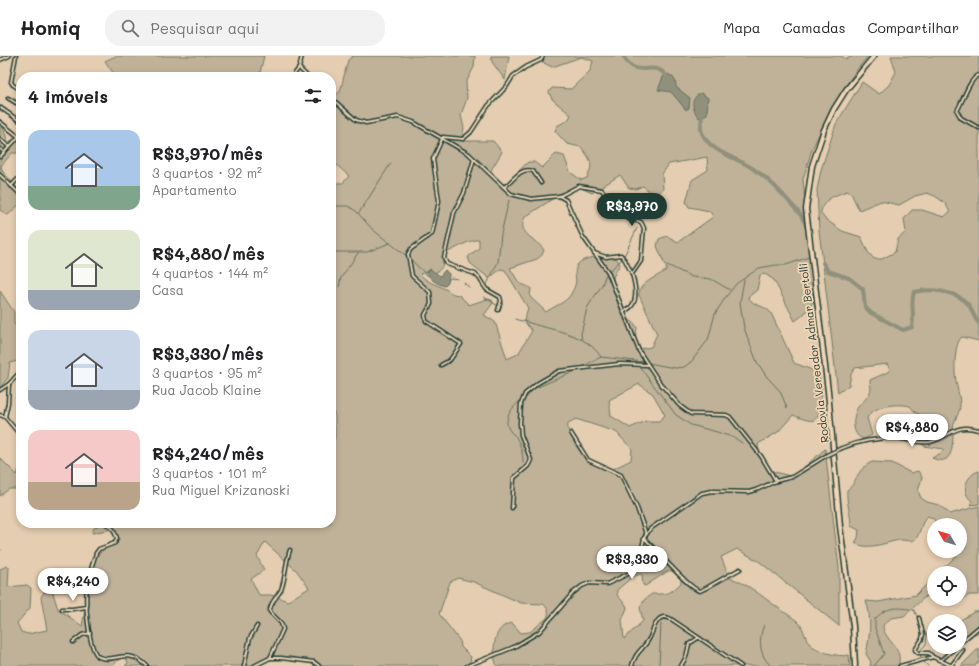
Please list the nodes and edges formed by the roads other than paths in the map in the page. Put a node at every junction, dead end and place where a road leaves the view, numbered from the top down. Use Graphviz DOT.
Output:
graph roads {
  1 [pos="9,56"];
  2 [pos="16,56"];
  3 [pos="302,56"];
  4 [pos="543,56"];
  5 [pos="874,56"];
  6 [pos="4,57"];
  7 [pos="0,60"];
  8 [pos="299,68"];
  9 [pos="296,72"];
  10 [pos="303,72"];
  11 [pos="979,75"];
  12 [pos="16,87"];
  13 [pos="8,98"];
  14 [pos="336,102"];
  15 [pos="16,103"];
  16 [pos="1,108"];
  17 [pos="16,118"];
  18 [pos="0,122"];
  19 [pos="979,128"];
  20 [pos="16,135"];
  21 [pos="442,138"];
  22 [pos="0,139"];
  23 [pos="16,139"];
  24 [pos="9,147"];
  25 [pos="0,149"];
  26 [pos="4,152"];
  27 [pos="0,157"];
  28 [pos="474,159"];
  29 [pos="0,175"];
  30 [pos="16,181"];
  31 [pos="541,184"];
  32 [pos="11,186"];
  33 [pos="504,187"];
  34 [pos="16,190"];
  35 [pos="560,196"];
  36 [pos="594,253"];
  37 [pos="632,274"];
  38 [pos="498,310"];
  39 [pos="624,311"];
  40 [pos="442,365"];
  41 [pos="648,365"];
  42 [pos="16,376"];
  43 [pos="9,384"];
  44 [pos="0,390"];
  45 [pos="0,415"];
  46 [pos="5,417"];
  47 [pos="16,430"];
  48 [pos="979,430"];
  49 [pos="572,433"];
  50 [pos="776,481"];
  51 [pos="512,508"];
  52 [pos="112,528"];
  53 [pos="646,534"];
  54 [pos="644,538"];
  55 [pos="290,550"];
  56 [pos="740,569"];
  57 [pos="86,607"];
  58 [pos="62,609"];
  59 [pos="919,618"];
  60 [pos="257,626"];
  61 [pos="979,627"];
  62 [pos="90,633"];
  63 [pos="698,637"];
  64 [pos="967,637"];
  65 [pos="73,642"];
  66 [pos="948,654"];
  67 [pos="960,654"];
  68 [pos="933,656"];
  69 [pos="270,658"];
  70 [pos="941,660"];
  71 [pos="147,666"];
  72 [pos="244,666"];
  73 [pos="254,666"];
  74 [pos="319,666"];
  75 [pos="467,666"];
  76 [pos="632,666"];
  77 [pos="681,666"];
  78 [pos="741,666"];
  79 [pos="855,666"];
  80 [pos="900,666"];
  81 [pos="951,666"];
  1 -- 6 [label="street"];
  2 -- 12 [label="street"];
  3 -- 8 [label="street"];
  4 -- 21 [label="street"];
  5 -- 79 [label="highway, Rodovia Vereador Admar Bertolli"];
  6 -- 7 [label="street"];
  8 -- 9 [label="street"];
  8 -- 10 [label="street"];
  11 -- 19 [label="street"];
  13 -- 15 [label="street"];
  14 -- 21 [label="street"];
  16 -- 17 [label="street"];
  18 -- 20 [label="street"];
  21 -- 28 [label="street"];
  21 -- 40 [label="street"];
  22 -- 24 [label="street"];
  23 -- 24 [label="street"];
  24 -- 26 [label="street"];
  25 -- 26 [label="street"];
  26 -- 27 [label="street"];
  28 -- 33 [label="street"];
  28 -- 38 [label="street"];
  29 -- 32 [label="street"];
  30 -- 32 [label="street"];
  31 -- 33 [label="street"];
  32 -- 34 [label="street"];
  33 -- 35 [label="street"];
  35 -- 36 [label="street"];
  35 -- 37 [label="street"];
  36 -- 37 [label="street"];
  36 -- 39 [label="street"];
  37 -- 39 [label="street"];
  39 -- 41 [label="street"];
  41 -- 50 [label="street"];
  41 -- 51 [label="street"];
  42 -- 43 [label="street"];
  43 -- 44 [label="street"];
  43 -- 46 [label="street"];
  45 -- 46 [label="street"];
  46 -- 47 [label="street"];
  48 -- 50 [label="street, bridge"];
  49 -- 53 [label="street"];
  50 -- 53 [label="street"];
  52 -- 57 [label="street"];
  53 -- 54 [label="street"];
  54 -- 56 [label="street"];
  54 -- 75 [label="street"];
  55 -- 69 [label="street"];
  57 -- 58 [label="street"];
  57 -- 62 [label="street"];
  59 -- 68 [label="street"];
  60 -- 72 [label="street"];
  61 -- 64 [label="street"];
  62 -- 65 [label="street"];
  62 -- 71 [label="street"];
  63 -- 76 [label="street"];
  63 -- 77 [label="street"];
  63 -- 78 [label="street"];
  66 -- 70 [label="street"];
  67 -- 81 [label="street"];
  68 -- 70 [label="street"];
  68 -- 80 [label="street"];
  69 -- 73 [label="street"];
  69 -- 74 [label="street"];
  70 -- 81 [label="street"];
}
